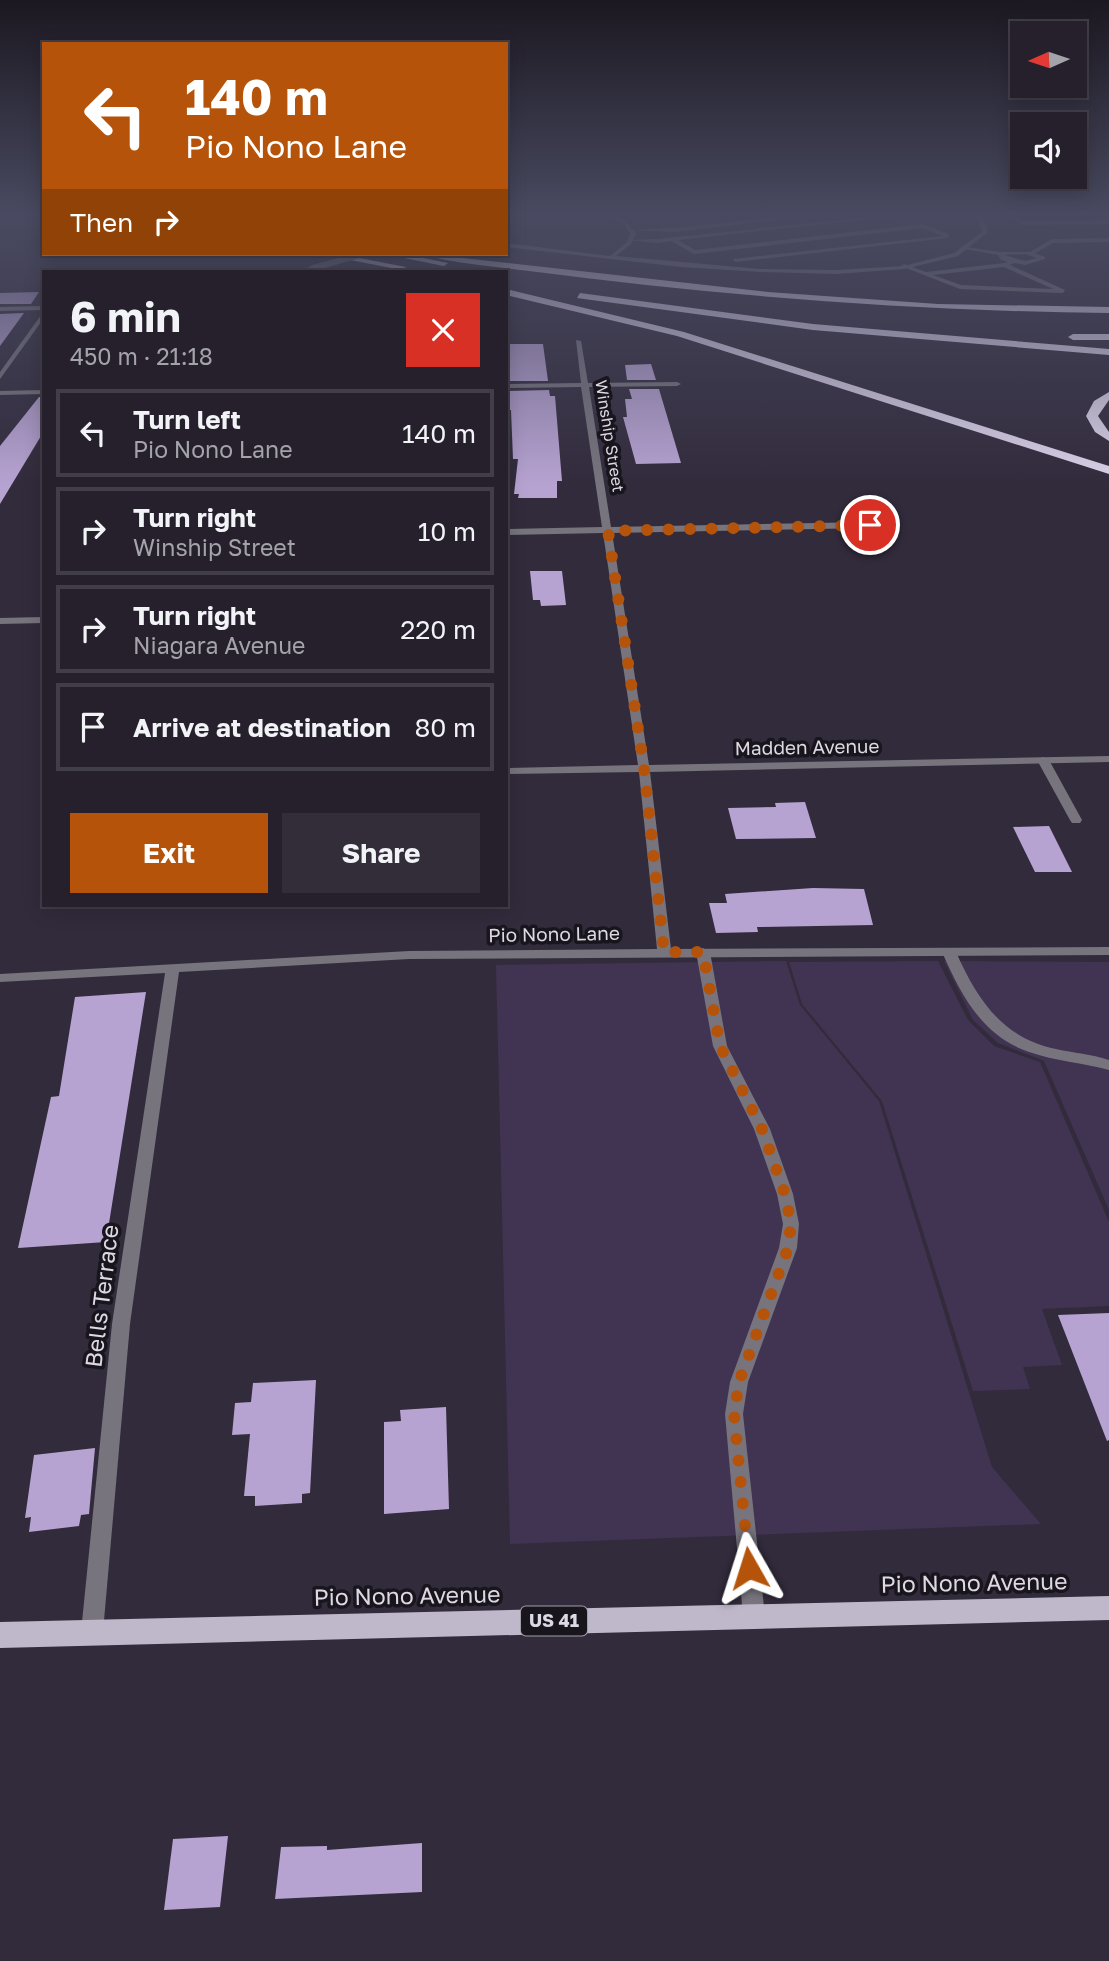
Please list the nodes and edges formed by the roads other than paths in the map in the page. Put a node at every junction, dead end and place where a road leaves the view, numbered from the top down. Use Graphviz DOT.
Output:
graph roads {
  1 [pos="554,304"];
  2 [pos="637,304"];
  3 [pos="719,304"];
  4 [pos="880,304"];
  5 [pos="0,309"];
  6 [pos="42,310"];
  7 [pos="1109,310"];
  8 [pos="42,313"];
  9 [pos="1109,339"];
  10 [pos="578,341"];
  11 [pos="1109,352"];
  12 [pos="1,375"];
  13 [pos="677,384"];
  14 [pos="586,385"];
  15 [pos="508,386"];
  16 [pos="42,392"];
  17 [pos="0,393"];
  18 [pos="1109,395"];
  19 [pos="1109,437"];
  20 [pos="1109,470"];
  21 [pos="870,525"];
  22 [pos="608,531"];
  23 [pos="508,532"];
  24 [pos="0,621"];
  25 [pos="42,621"];
  26 [pos="1109,759"];
  27 [pos="1043,760"];
  28 [pos="644,768"];
  29 [pos="508,771"];
  30 [pos="1076,820"];
  31 [pos="1109,951"];
  32 [pos="664,952"];
  33 [pos="703,952"];
  34 [pos="949,952"];
  35 [pos="173,969"];
  36 [pos="0,978"];
  37 [pos="1109,1065"];
  38 [pos="1109,1608"];
  39 [pos="754,1616"];
  40 [pos="92,1632"];
  41 [pos="0,1635"];
  1 -- 20 [label="highway"];
  2 -- 11 [label="highway"];
  3 -- 9 [label="highway"];
  4 -- 7 [label="highway"];
  5 -- 6 [label="street"];
  8 -- 12 [label="street"];
  10 -- 14 [label="street, Winship Street"];
  13 -- 14 [label="street"];
  14 -- 15 [label="street"];
  14 -- 22 [label="street, Winship Street"];
  16 -- 17 [label="street"];
  18 -- 19 [label="highway"];
  21 -- 22 [label="street"];
  22 -- 23 [label="street"];
  22 -- 28 [label="street, Winship Street"];
  24 -- 25 [label="street"];
  26 -- 27 [label="street, Madden Avenue"];
  27 -- 28 [label="street, Madden Avenue"];
  27 -- 30 [label="street"];
  28 -- 29 [label="street, Madden Avenue"];
  28 -- 32 [label="street, Winship Street"];
  31 -- 34 [label="street, Pio Nono Lane"];
  32 -- 33 [label="street, Pio Nono Lane"];
  32 -- 35 [label="street, Pio Nono Lane"];
  33 -- 34 [label="street, Pio Nono Lane"];
  33 -- 39 [label="street"];
  34 -- 37 [label="street"];
  35 -- 36 [label="street, Pio Nono Lane"];
  35 -- 40 [label="street, Bells Terrace"];
  38 -- 39 [label="main road, Pio Nono Avenue / US 41"];
  39 -- 40 [label="main road, Pio Nono Avenue / US 41"];
  40 -- 41 [label="main road, Pio Nono Avenue / US 41"];
}
